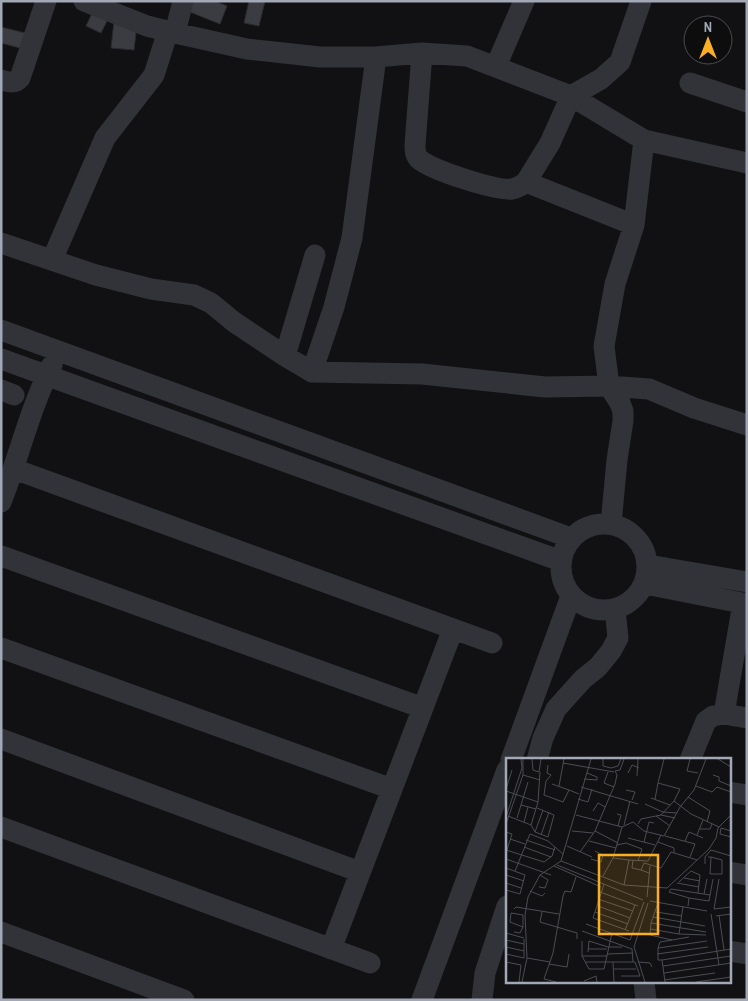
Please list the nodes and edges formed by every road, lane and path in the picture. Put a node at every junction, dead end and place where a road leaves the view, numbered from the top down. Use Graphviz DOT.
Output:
graph roads {
  1 [pos="46,1"];
  2 [pos="84,1"];
  3 [pos="183,1"];
  4 [pos="524,1"];
  5 [pos="642,1"];
  6 [pos="172,32"];
  7 [pos="422,54"];
  8 [pos="376,57"];
  9 [pos="496,66"];
  10 [pos="1,80"];
  11 [pos="690,82"];
  12 [pos="571,96"];
  13 [pos="747,102"];
  14 [pos="644,140"];
  15 [pos="747,163"];
  16 [pos="526,182"];
  17 [pos="634,225"];
  18 [pos="1,243"];
  19 [pos="315,255"];
  20 [pos="52,260"];
  21 [pos="1,330"];
  22 [pos="58,351"];
  23 [pos="284,356"];
  24 [pos="1,359"];
  25 [pos="312,372"];
  26 [pos="46,376"];
  27 [pos="609,386"];
  28 [pos="747,425"];
  29 [pos="14,469"];
  30 [pos="1,502"];
  31 [pos="611,524"];
  32 [pos="571,538"];
  33 [pos="1,556"];
  34 [pos="560,561"];
  35 [pos="646,575"];
  36 [pos="747,582"];
  37 [pos="571,596"];
  38 [pos="745,604"];
  39 [pos="615,609"];
  40 [pos="453,629"];
  41 [pos="492,643"];
  42 [pos="1,648"];
  43 [pos="422,708"];
  44 [pos="724,714"];
  45 [pos="747,718"];
  46 [pos="1,739"];
  47 [pos="512,758"];
  48 [pos="538,758"];
  49 [pos="691,758"];
  50 [pos="506,773"];
  51 [pos="392,789"];
  52 [pos="730,792"];
  53 [pos="747,795"];
  54 [pos="1,827"];
  55 [pos="360,872"];
  56 [pos="730,872"];
  57 [pos="747,875"];
  58 [pos="506,909"];
  59 [pos="1,932"];
  60 [pos="331,949"];
  61 [pos="730,951"];
  62 [pos="747,954"];
  63 [pos="370,963"];
  64 [pos="644,984"];
  65 [pos="153,994"];
  66 [pos="184,1000"];
  67 [pos="422,1000"];
  68 [pos="482,1000"];
  69 [pos="646,1000"];
  1 -- 10 [label="street"];
  2 -- 6 [label="street"];
  3 -- 6 [label="street"];
  4 -- 9 [label="street"];
  5 -- 12 [label="street"];
  6 -- 8 [label="street"];
  6 -- 20 [label="street"];
  7 -- 8 [label="street"];
  7 -- 9 [label="street"];
  7 -- 16 [label="street"];
  8 -- 25 [label="street"];
  9 -- 12 [label="street"];
  11 -- 13 [label="street"];
  12 -- 14 [label="street"];
  12 -- 16 [label="street"];
  14 -- 15 [label="street"];
  14 -- 17 [label="street"];
  16 -- 17 [label="street"];
  17 -- 27 [label="street"];
  18 -- 20 [label="street"];
  19 -- 23 [label="street"];
  20 -- 23 [label="street"];
  21 -- 22 [label="street"];
  22 -- 26 [label="street"];
  22 -- 32 [label="street"];
  23 -- 25 [label="street"];
  24 -- 26 [label="street"];
  25 -- 27 [label="street"];
  26 -- 29 [label="street"];
  26 -- 34 [label="street"];
  27 -- 28 [label="street"];
  27 -- 31 [label="street"];
  29 -- 30 [label="street"];
  29 -- 40 [label="street"];
  31 -- 32 [label="street"];
  31 -- 35 [label="street"];
  32 -- 34 [label="street"];
  33 -- 43 [label="street"];
  34 -- 37 [label="street"];
  35 -- 36 [label="street"];
  35 -- 38 [label="street"];
  35 -- 39 [label="street"];
  37 -- 39 [label="street"];
  37 -- 47 [label="street"];
  38 -- 44 [label="street"];
  39 -- 48 [label="street"];
  40 -- 41 [label="street"];
  40 -- 43 [label="street"];
  42 -- 51 [label="street"];
  43 -- 51 [label="street"];
  44 -- 45 [label="street"];
  44 -- 49 [label="street"];
  46 -- 55 [label="street"];
  50 -- 67 [label="street"];
  51 -- 55 [label="street"];
  52 -- 53 [label="street"];
  54 -- 60 [label="street"];
  55 -- 60 [label="street"];
  56 -- 57 [label="street"];
  58 -- 68 [label="street"];
  59 -- 65 [label="street"];
  60 -- 63 [label="street"];
  61 -- 62 [label="street"];
  64 -- 69 [label="street"];
  65 -- 66 [label="street"];
}
